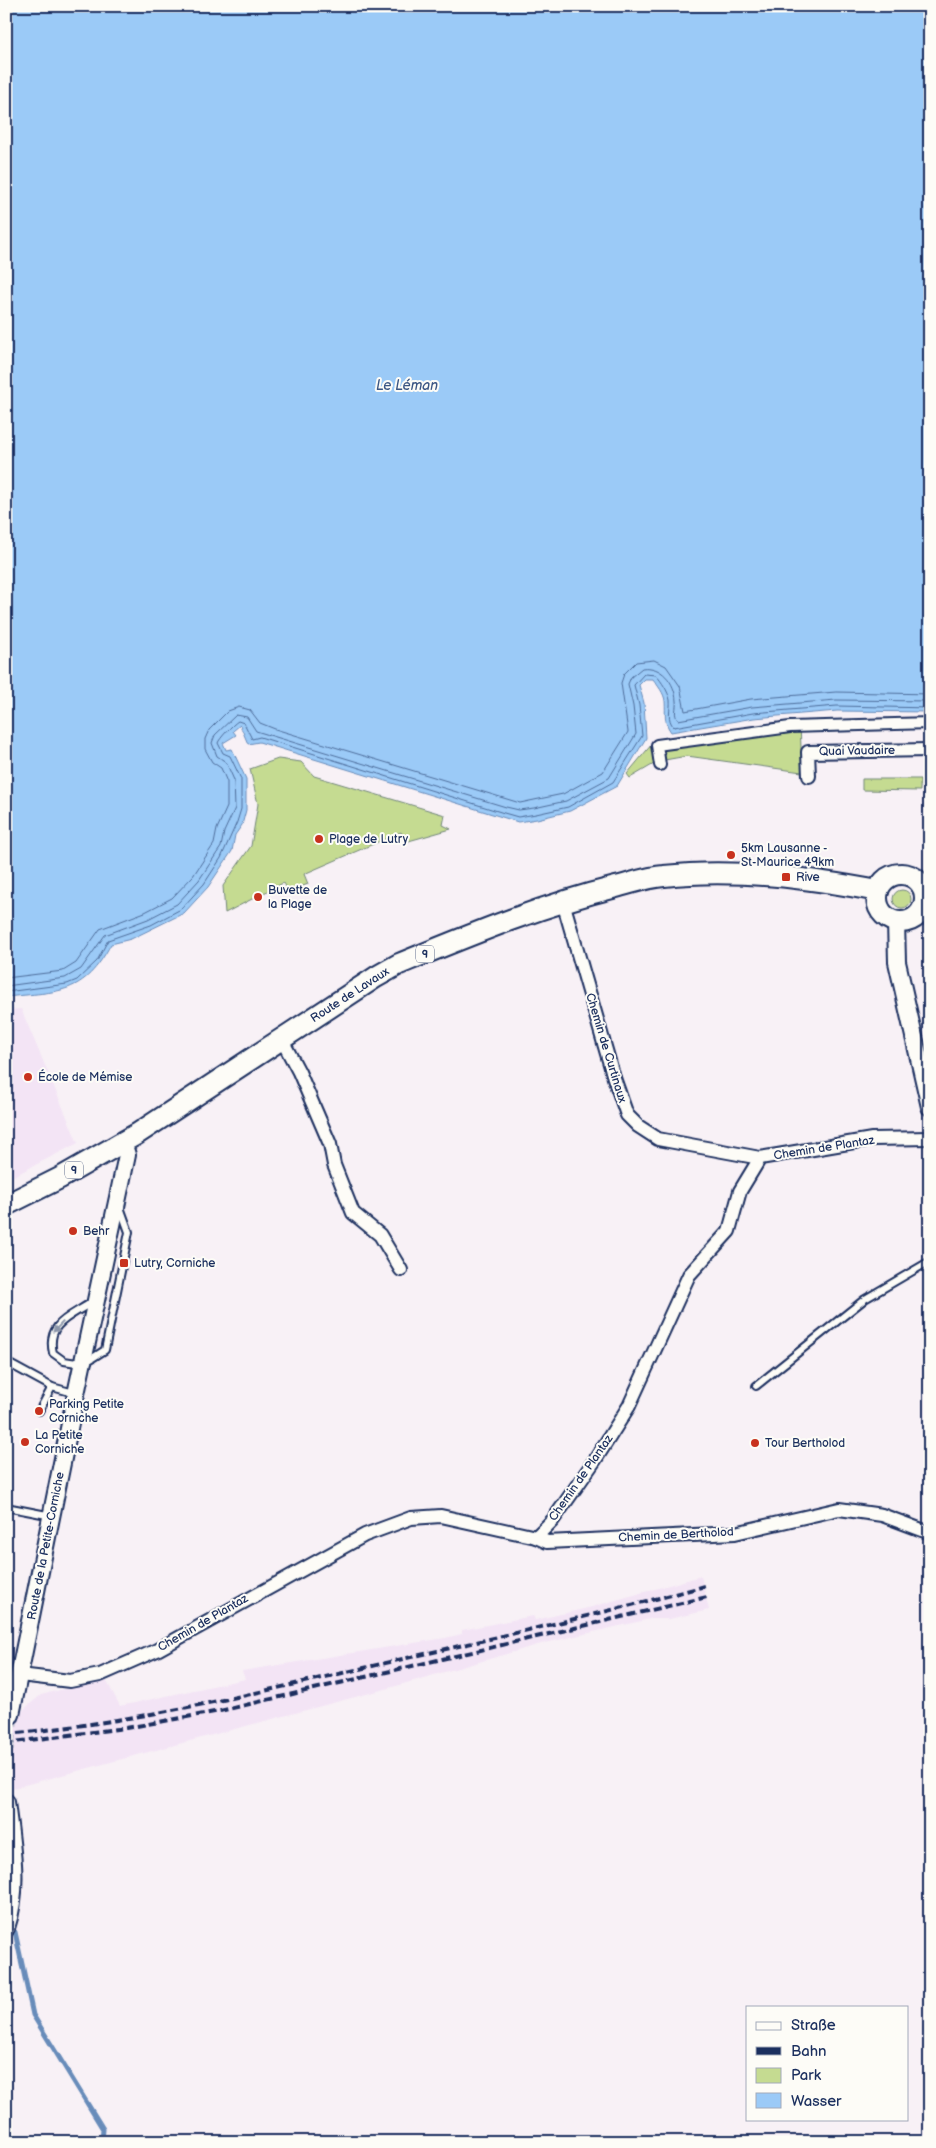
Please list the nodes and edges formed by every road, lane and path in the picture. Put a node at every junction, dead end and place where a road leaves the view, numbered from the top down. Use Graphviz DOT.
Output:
graph roads {
  1 [pos="930,723"];
  2 [pos="930,750"];
  3 [pos="660,765"];
  4 [pos="809,776"];
  5 [pos="925,883"];
  6 [pos="878,892"];
  7 [pos="562,902"];
  8 [pos="927,904"];
  9 [pos="896,921"];
  10 [pos="282,1040"];
  11 [pos="930,1107"];
  12 [pos="930,1138"];
  13 [pos="123,1142"];
  14 [pos="760,1158"];
  15 [pos="117,1200"];
  16 [pos="6,1205"];
  17 [pos="930,1261"];
  18 [pos="401,1270"];
  19 [pos="97,1298"];
  20 [pos="6,1362"];
  21 [pos="83,1364"];
  22 [pos="756,1386"];
  23 [pos="52,1387"];
  24 [pos="76,1394"];
  25 [pos="39,1411"];
  26 [pos="6,1507"];
  27 [pos="52,1516"];
  28 [pos="930,1533"];
  29 [pos="536,1537"];
  30 [pos="20,1675"];
  31 [pos="11,1715"];
  32 [pos="6,1802"];
  33 [pos="6,1928"];
  1 -- 3 [label="street"];
  2 -- 4 [label="street, Quai Vaudaire"];
  5 -- 6 [label="main road"];
  5 -- 8 [label="main road"];
  6 -- 7 [label="main road, Route de Lavaux / 9"];
  6 -- 9 [label="main road"];
  7 -- 10 [label="main road, Route de Lavaux / 9"];
  7 -- 14 [label="street, Chemin de Curtinaux"];
  8 -- 9 [label="main road"];
  9 -- 11 [label="street"];
  10 -- 13 [label="main road, Route de Lavaux / 9"];
  10 -- 18 [label="street"];
  12 -- 14 [label="street, Chemin de Plantaz"];
  13 -- 15 [label="street, Route de la Petite-Corniche"];
  13 -- 16 [label="main road, Route de Lavaux / 9"];
  14 -- 29 [label="street, Chemin de Plantaz"];
  15 -- 19 [label="street, Route de la Petite-Corniche"];
  15 -- 21 [label="lane"];
  17 -- 22 [label="lane"];
  19 -- 21 [label="street, Route de la Petite-Corniche"];
  19 -- 21 [label="lane, one-way"];
  20 -- 23 [label="lane"];
  21 -- 24 [label="street, Route de la Petite-Corniche"];
  23 -- 24 [label="lane"];
  23 -- 25 [label="lane"];
  24 -- 27 [label="street, Route de la Petite-Corniche"];
  26 -- 27 [label="lane"];
  27 -- 30 [label="street, Route de la Petite-Corniche"];
  28 -- 29 [label="street, Chemin de Bertholod"];
  29 -- 30 [label="street, Chemin de Plantaz"];
  30 -- 31 [label="street, Route de la Petite-Corniche"];
  32 -- 33 [label="street"];
}
